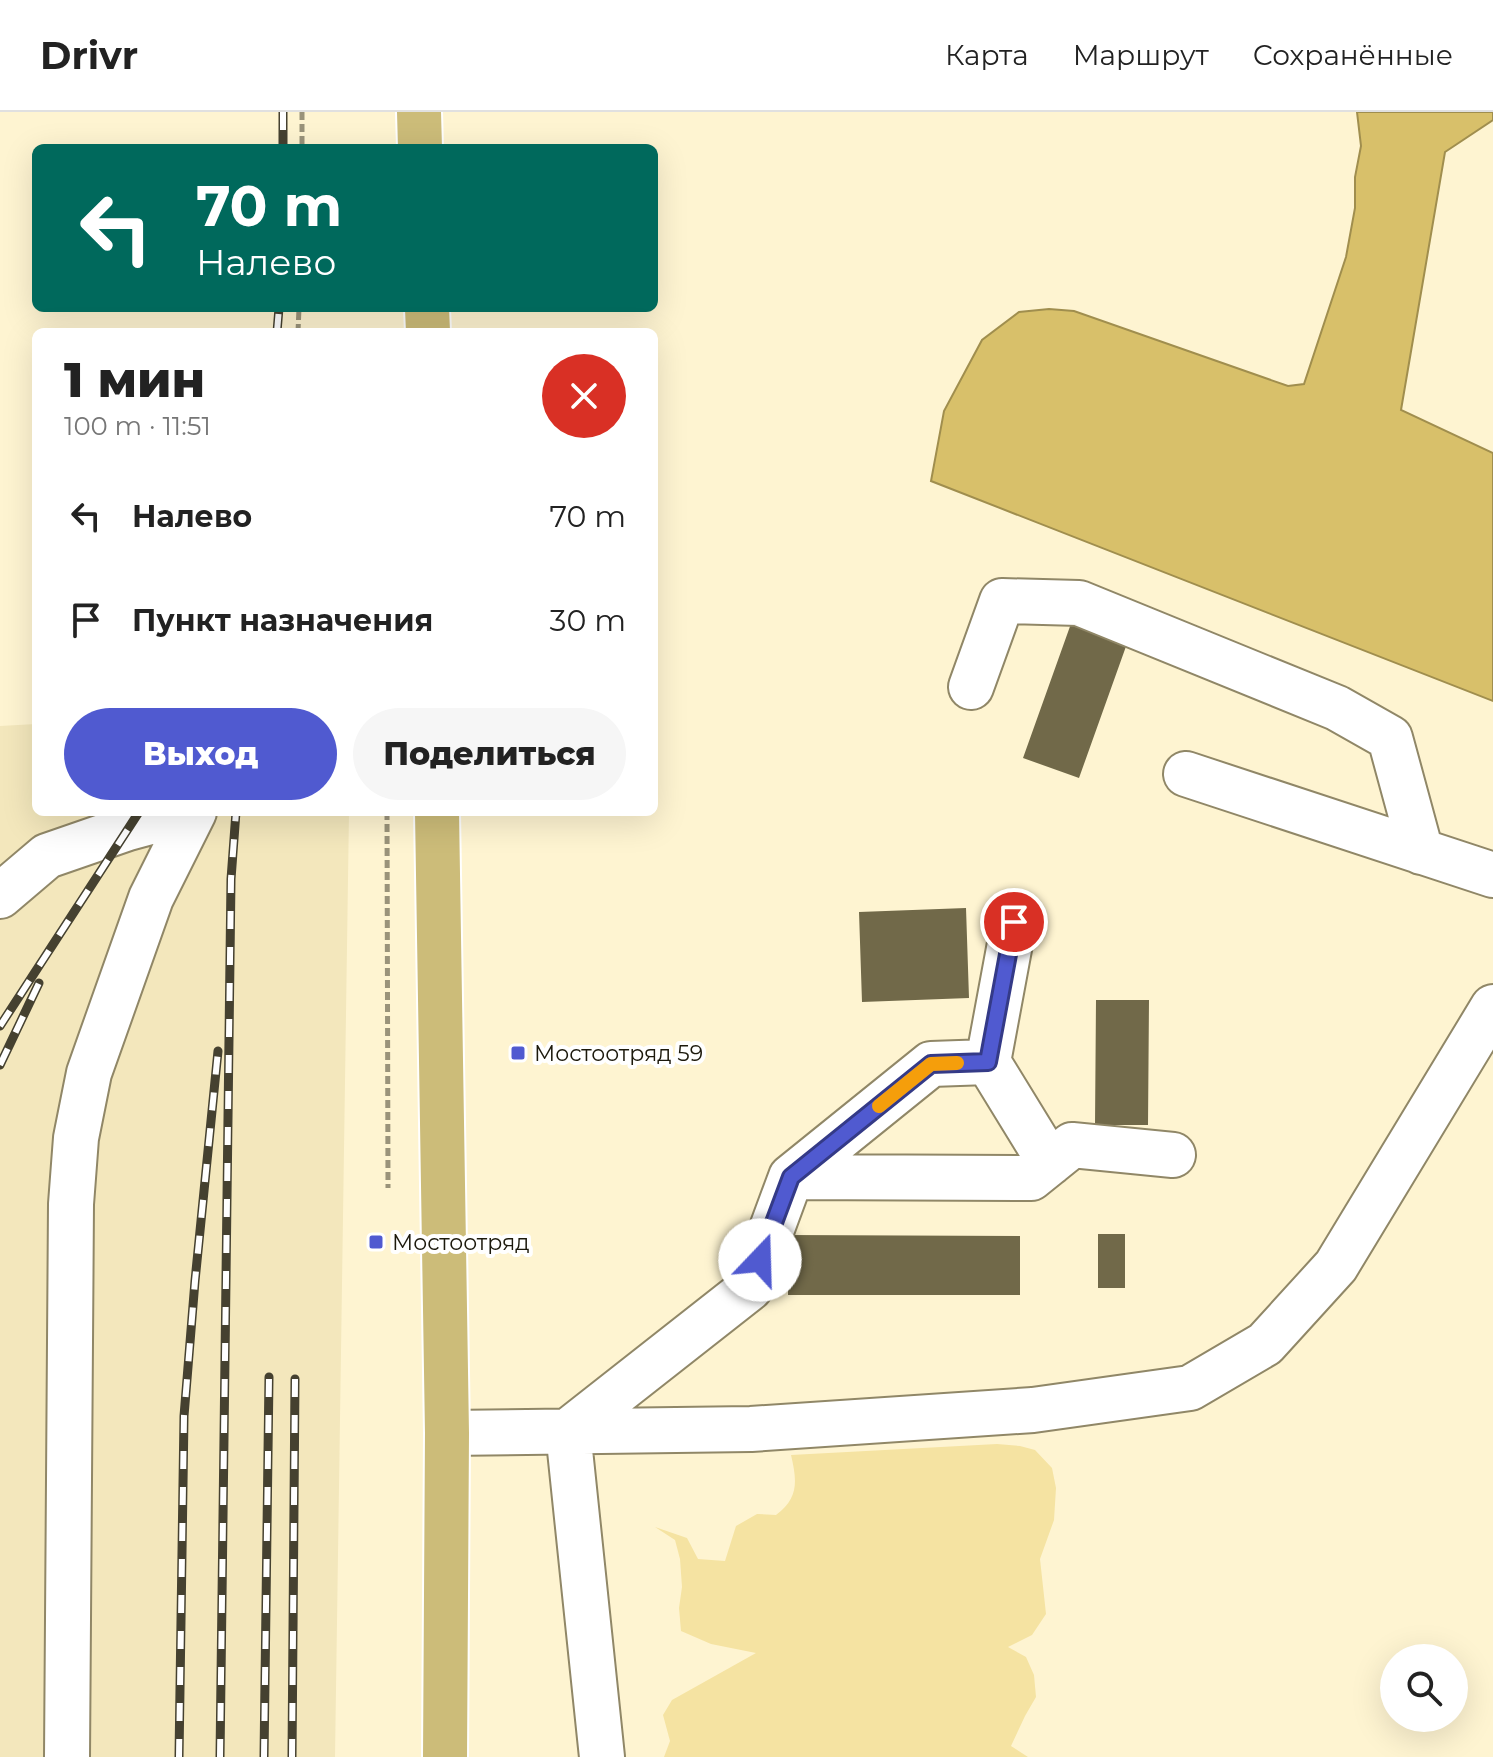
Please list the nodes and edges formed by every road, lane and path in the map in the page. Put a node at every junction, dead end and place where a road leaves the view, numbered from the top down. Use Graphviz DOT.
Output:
graph roads {
  1 [pos="302,112"];
  2 [pos="419,112"];
  3 [pos="302,144"];
  4 [pos="420,144"];
  5 [pos="971,687"];
  6 [pos="1186,774"];
  7 [pos="172,816"];
  8 [pos="192,816"];
  9 [pos="387,816"];
  10 [pos="437,816"];
  11 [pos="1421,852"];
  12 [pos="1493,875"];
  13 [pos="0,896"];
  14 [pos="1014,922"];
  15 [pos="1493,1007"];
  16 [pos="988,1062"];
  17 [pos="1173,1155"];
  18 [pos="1050,1163"];
  19 [pos="791,1177"];
  20 [pos="388,1188"];
  21 [pos="568,1431"];
  22 [pos="447,1433"];
  23 [pos="67,1757"];
  24 [pos="445,1757"];
  25 [pos="602,1757"];
  1 -- 3 [label="path"];
  2 -- 4 [label="main road"];
  5 -- 11 [label="lane"];
  6 -- 11 [label="lane"];
  7 -- 13 [label="lane"];
  8 -- 23 [label="lane"];
  9 -- 20 [label="path"];
  10 -- 22 [label="main road"];
  11 -- 12 [label="lane"];
  14 -- 16 [label="lane"];
  15 -- 21 [label="lane"];
  16 -- 18 [label="lane"];
  16 -- 19 [label="lane"];
  17 -- 18 [label="lane"];
  18 -- 19 [label="lane"];
  19 -- 21 [label="lane"];
  21 -- 22 [label="lane"];
  21 -- 25 [label="lane"];
  22 -- 24 [label="main road"];
}
